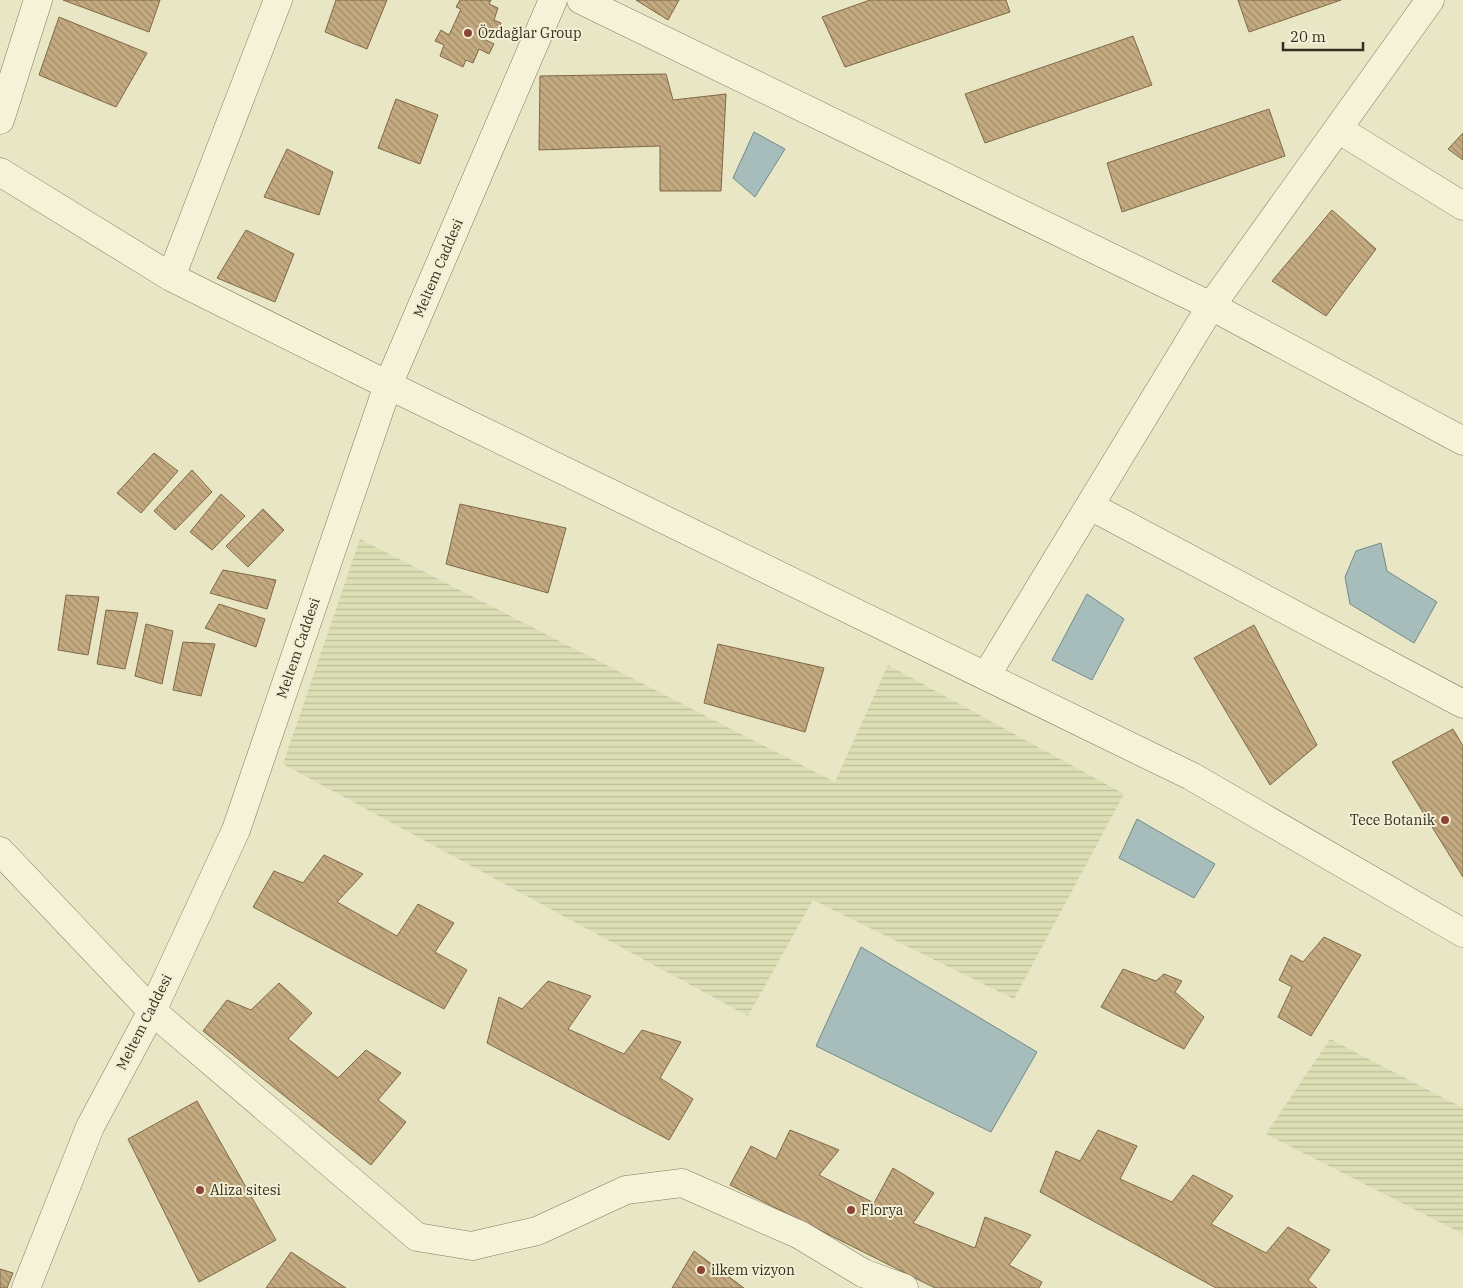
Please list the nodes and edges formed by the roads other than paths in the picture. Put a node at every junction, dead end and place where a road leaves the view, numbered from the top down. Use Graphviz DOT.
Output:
graph roads {
  1 [pos="38,0"];
  2 [pos="278,0"];
  3 [pos="553,0"];
  4 [pos="581,0"];
  5 [pos="1430,0"];
  6 [pos="0,120"];
  7 [pos="1338,129"];
  8 [pos="0,172"];
  9 [pos="1463,206"];
  10 [pos="171,277"];
  11 [pos="1211,306"];
  12 [pos="388,384"];
  13 [pos="1463,441"];
  14 [pos="1090,506"];
  15 [pos="986,676"];
  16 [pos="1463,704"];
  17 [pos="0,851"];
  18 [pos="1463,933"];
  19 [pos="152,1011"];
  20 [pos="859,1280"];
  21 [pos="26,1288"];
  22 [pos="904,1288"];
  1 -- 6 [label="street"];
  2 -- 10 [label="street"];
  3 -- 12 [label="street, Meltem Caddesi"];
  4 -- 11 [label="street"];
  5 -- 7 [label="street"];
  7 -- 9 [label="street"];
  7 -- 11 [label="street"];
  8 -- 10 [label="street"];
  10 -- 12 [label="street"];
  11 -- 13 [label="street"];
  11 -- 14 [label="street"];
  12 -- 15 [label="street"];
  12 -- 19 [label="street, Meltem Caddesi"];
  14 -- 15 [label="street"];
  14 -- 16 [label="street"];
  15 -- 18 [label="street"];
  17 -- 19 [label="street"];
  19 -- 20 [label="street"];
  19 -- 21 [label="street, Meltem Caddesi"];
  20 -- 22 [label="street"];
}
